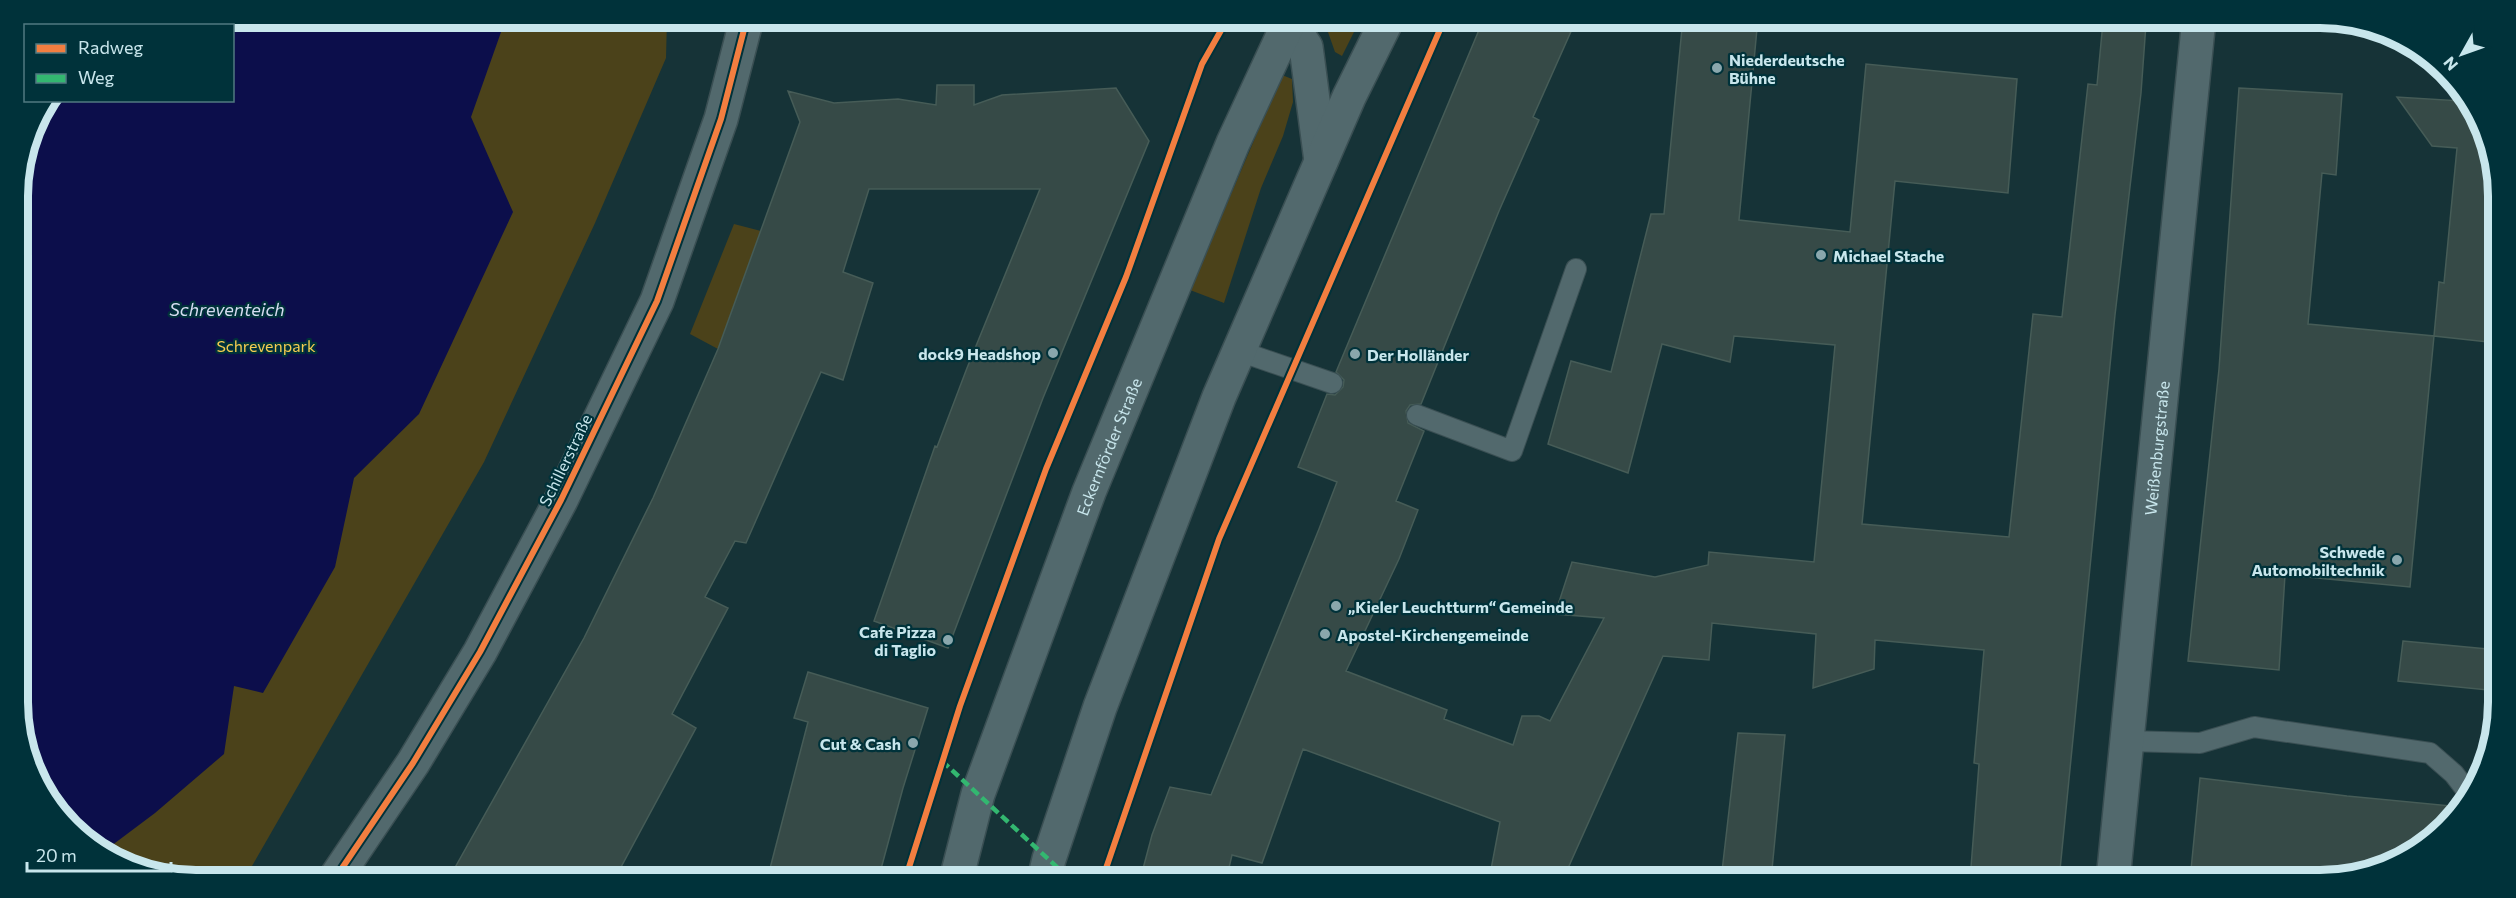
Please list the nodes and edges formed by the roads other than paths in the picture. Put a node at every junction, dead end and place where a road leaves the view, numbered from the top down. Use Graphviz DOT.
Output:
graph roads {
  1 [pos="1283,28"];
  2 [pos="1293,28"];
  3 [pos="1383,28"];
  4 [pos="2198,28"];
  5 [pos="744,29"];
  6 [pos="1322,161"];
  7 [pos="1576,269"];
  8 [pos="1239,351"];
  9 [pos="1332,382"];
  10 [pos="1417,415"];
  11 [pos="2127,741"];
  12 [pos="2464,787"];
  13 [pos="2115,869"];
  14 [pos="341,870"];
  15 [pos="960,870"];
  16 [pos="1046,870"];
  1 -- 15 [label="street, Eckernförder Straße"];
  2 -- 6 [label="street, Eckernförder Straße"];
  3 -- 6 [label="street"];
  4 -- 11 [label="street, Weißenburgstraße"];
  5 -- 14 [label="street, Schillerstraße"];
  6 -- 8 [label="street"];
  7 -- 10 [label="lane"];
  8 -- 9 [label="lane"];
  8 -- 16 [label="street"];
  11 -- 12 [label="lane"];
  11 -- 13 [label="street, Weißenburgstraße"];
}
